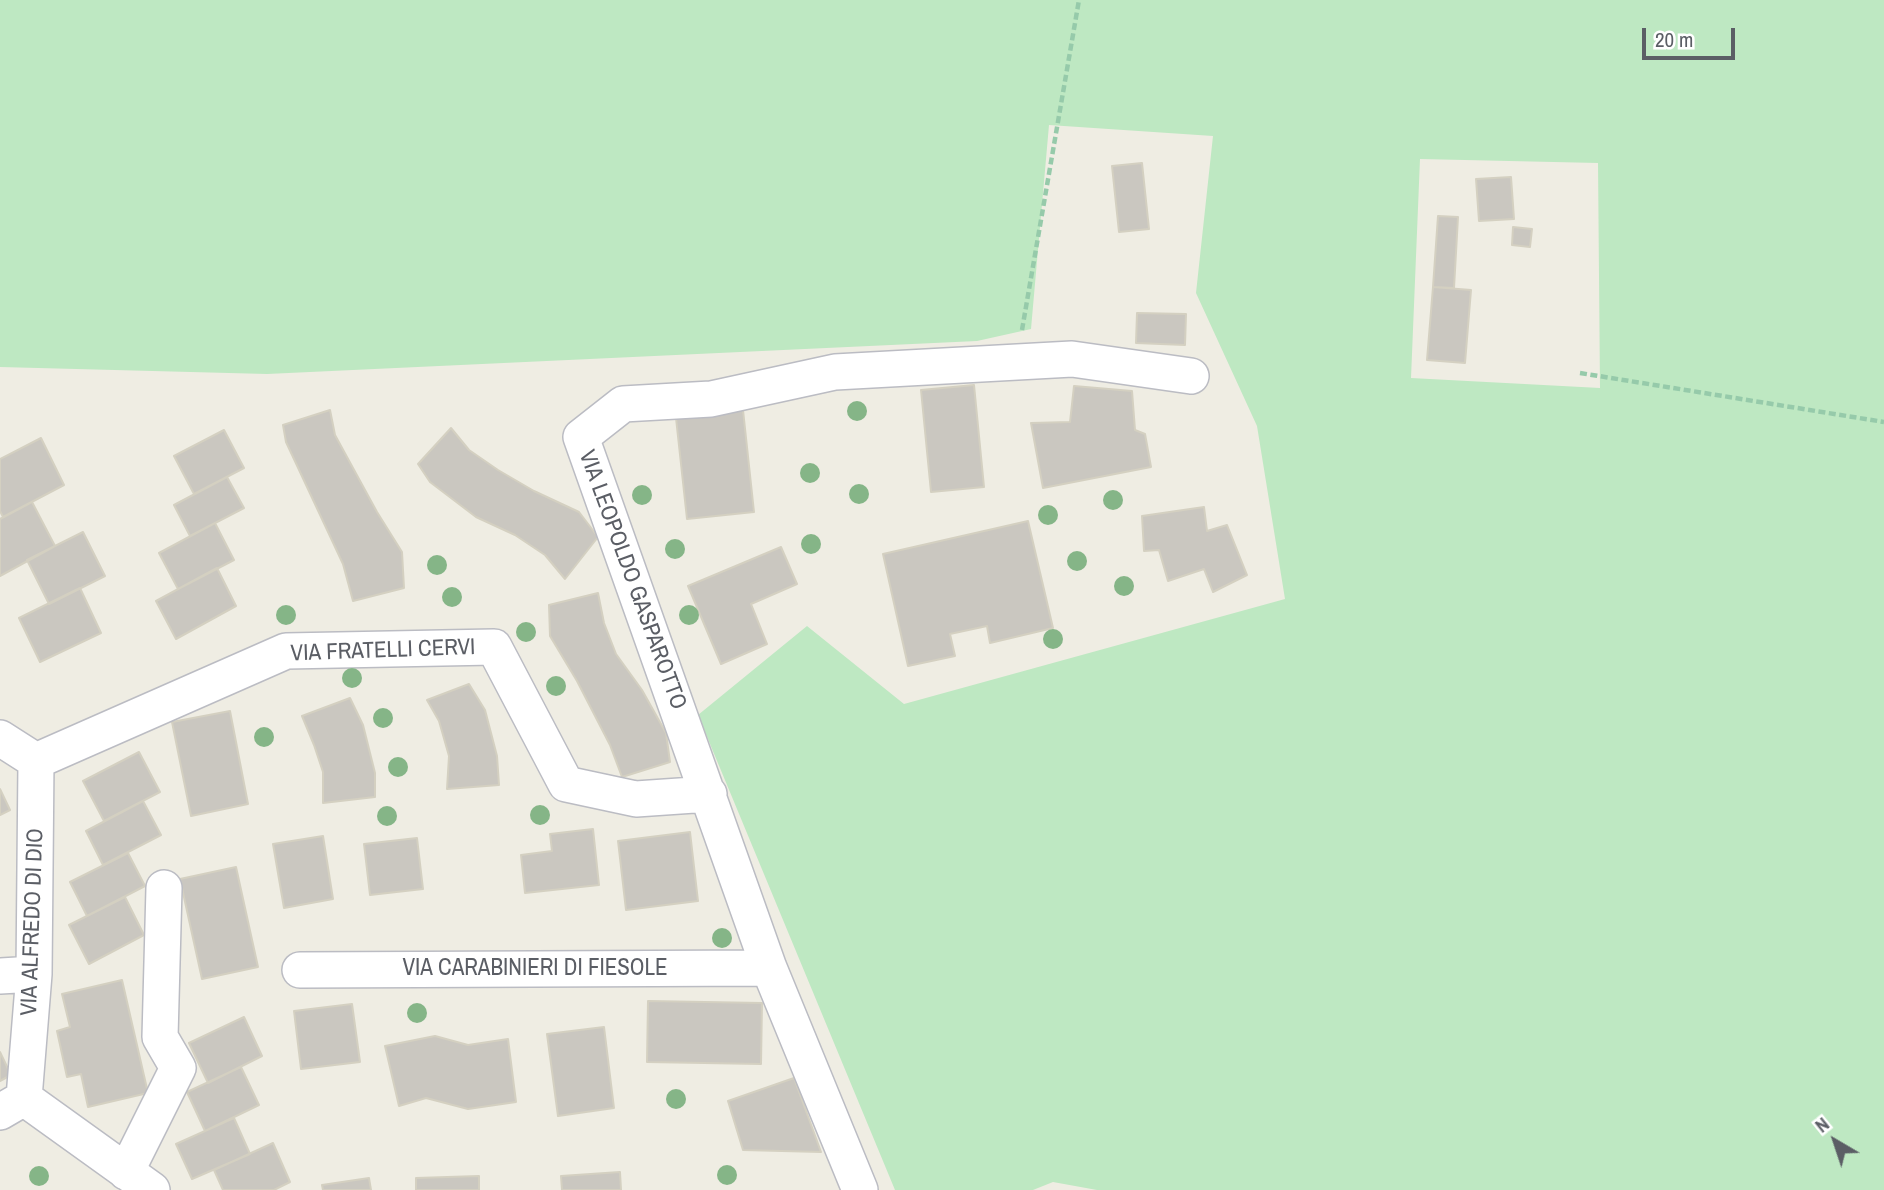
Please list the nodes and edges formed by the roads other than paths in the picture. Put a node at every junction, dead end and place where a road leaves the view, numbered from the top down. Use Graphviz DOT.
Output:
graph roads {
  1 [pos="1191,376"];
  2 [pos="0,737"];
  3 [pos="36,761"];
  4 [pos="709,794"];
  5 [pos="164,888"];
  6 [pos="769,968"];
  7 [pos="300,970"];
  8 [pos="34,974"];
  9 [pos="0,976"];
  10 [pos="12,1105"];
  11 [pos="139,1181"];
  12 [pos="860,1190"];
  1 -- 4 [label="street, VIA LEOPOLDO GASPAROTTO"];
  2 -- 3 [label="street"];
  3 -- 4 [label="street, VIA FRATELLI CERVI"];
  3 -- 8 [label="street, VIA ALFREDO DI DIO"];
  4 -- 6 [label="street, VIA LEOPOLDO GASPAROTTO"];
  5 -- 11 [label="street"];
  6 -- 7 [label="street, VIA CARABINIERI DI FIESOLE"];
  6 -- 12 [label="street, VIA LEOPOLDO GASPAROTTO"];
  8 -- 9 [label="street"];
  8 -- 10 [label="street, VIA ALFREDO DI DIO"];
  10 -- 11 [label="street"];
}
